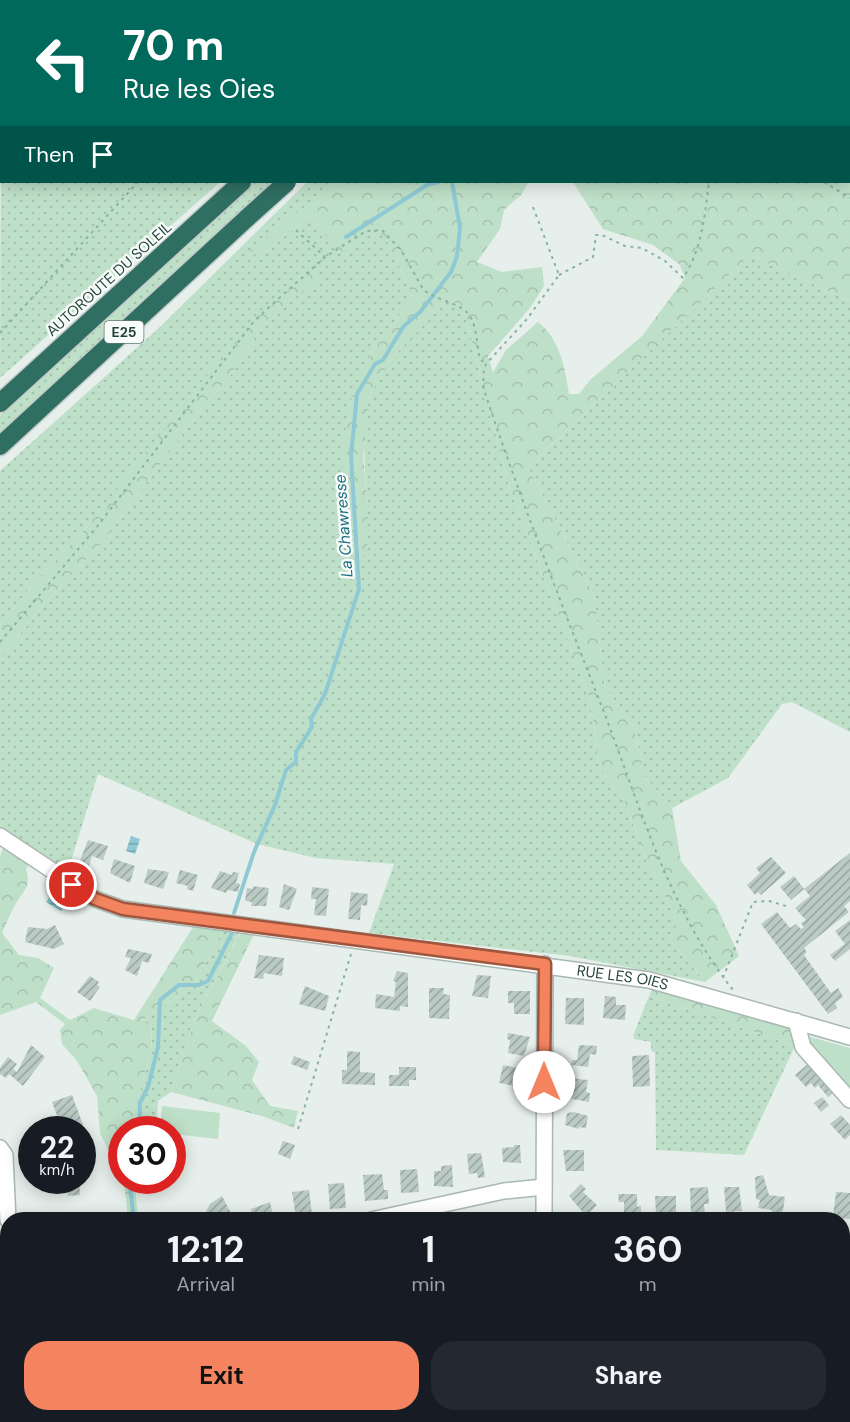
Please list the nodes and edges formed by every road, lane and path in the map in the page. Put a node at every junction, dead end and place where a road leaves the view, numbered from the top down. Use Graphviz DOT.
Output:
graph roads {
  1 [pos="137,183"];
  2 [pos="241,183"];
  3 [pos="286,183"];
  4 [pos="709,183"];
  5 [pos="826,183"];
  6 [pos="850,198"];
  7 [pos="533,207"];
  8 [pos="296,230"];
  9 [pos="325,257"];
  10 [pos="559,275"];
  11 [pos="0,333"];
  12 [pos="486,364"];
  13 [pos="0,403"];
  14 [pos="0,446"];
  15 [pos="0,642"];
  16 [pos="0,836"];
  17 [pos="786,906"];
  18 [pos="355,939"];
  19 [pos="545,964"];
  20 [pos="723,978"];
  21 [pos="739,1004"];
  22 [pos="796,1021"];
  23 [pos="850,1036"];
  24 [pos="850,1100"];
  25 [pos="298,1130"];
  26 [pos="0,1149"];
  27 [pos="544,1187"];
  28 [pos="8,1212"];
  29 [pos="408,1212"];
  30 [pos="544,1212"];
  1 -- 11 [label="path"];
  2 -- 13 [label="highway, AUTOROUTE DU SOLEIL / E25"];
  3 -- 14 [label="highway, E25, bridge"];
  4 -- 10 [label="path"];
  5 -- 6 [label="path"];
  7 -- 10 [label="path"];
  8 -- 9 [label="path"];
  9 -- 12 [label="path"];
  9 -- 15 [label="path"];
  10 -- 12 [label="path"];
  12 -- 20 [label="path"];
  16 -- 18 [label="street, RUE LES OIES"];
  17 -- 20 [label="path"];
  18 -- 19 [label="street, RUE LES OIES"];
  18 -- 25 [label="path"];
  19 -- 21 [label="street, RUE LES OIES"];
  19 -- 27 [label="street"];
  20 -- 21 [label="path"];
  21 -- 22 [label="street, RUE LES OIES"];
  22 -- 23 [label="street, RUE LES OIES"];
  22 -- 24 [label="street"];
  26 -- 28 [label="street"];
  27 -- 29 [label="street"];
  27 -- 30 [label="street"];
}
